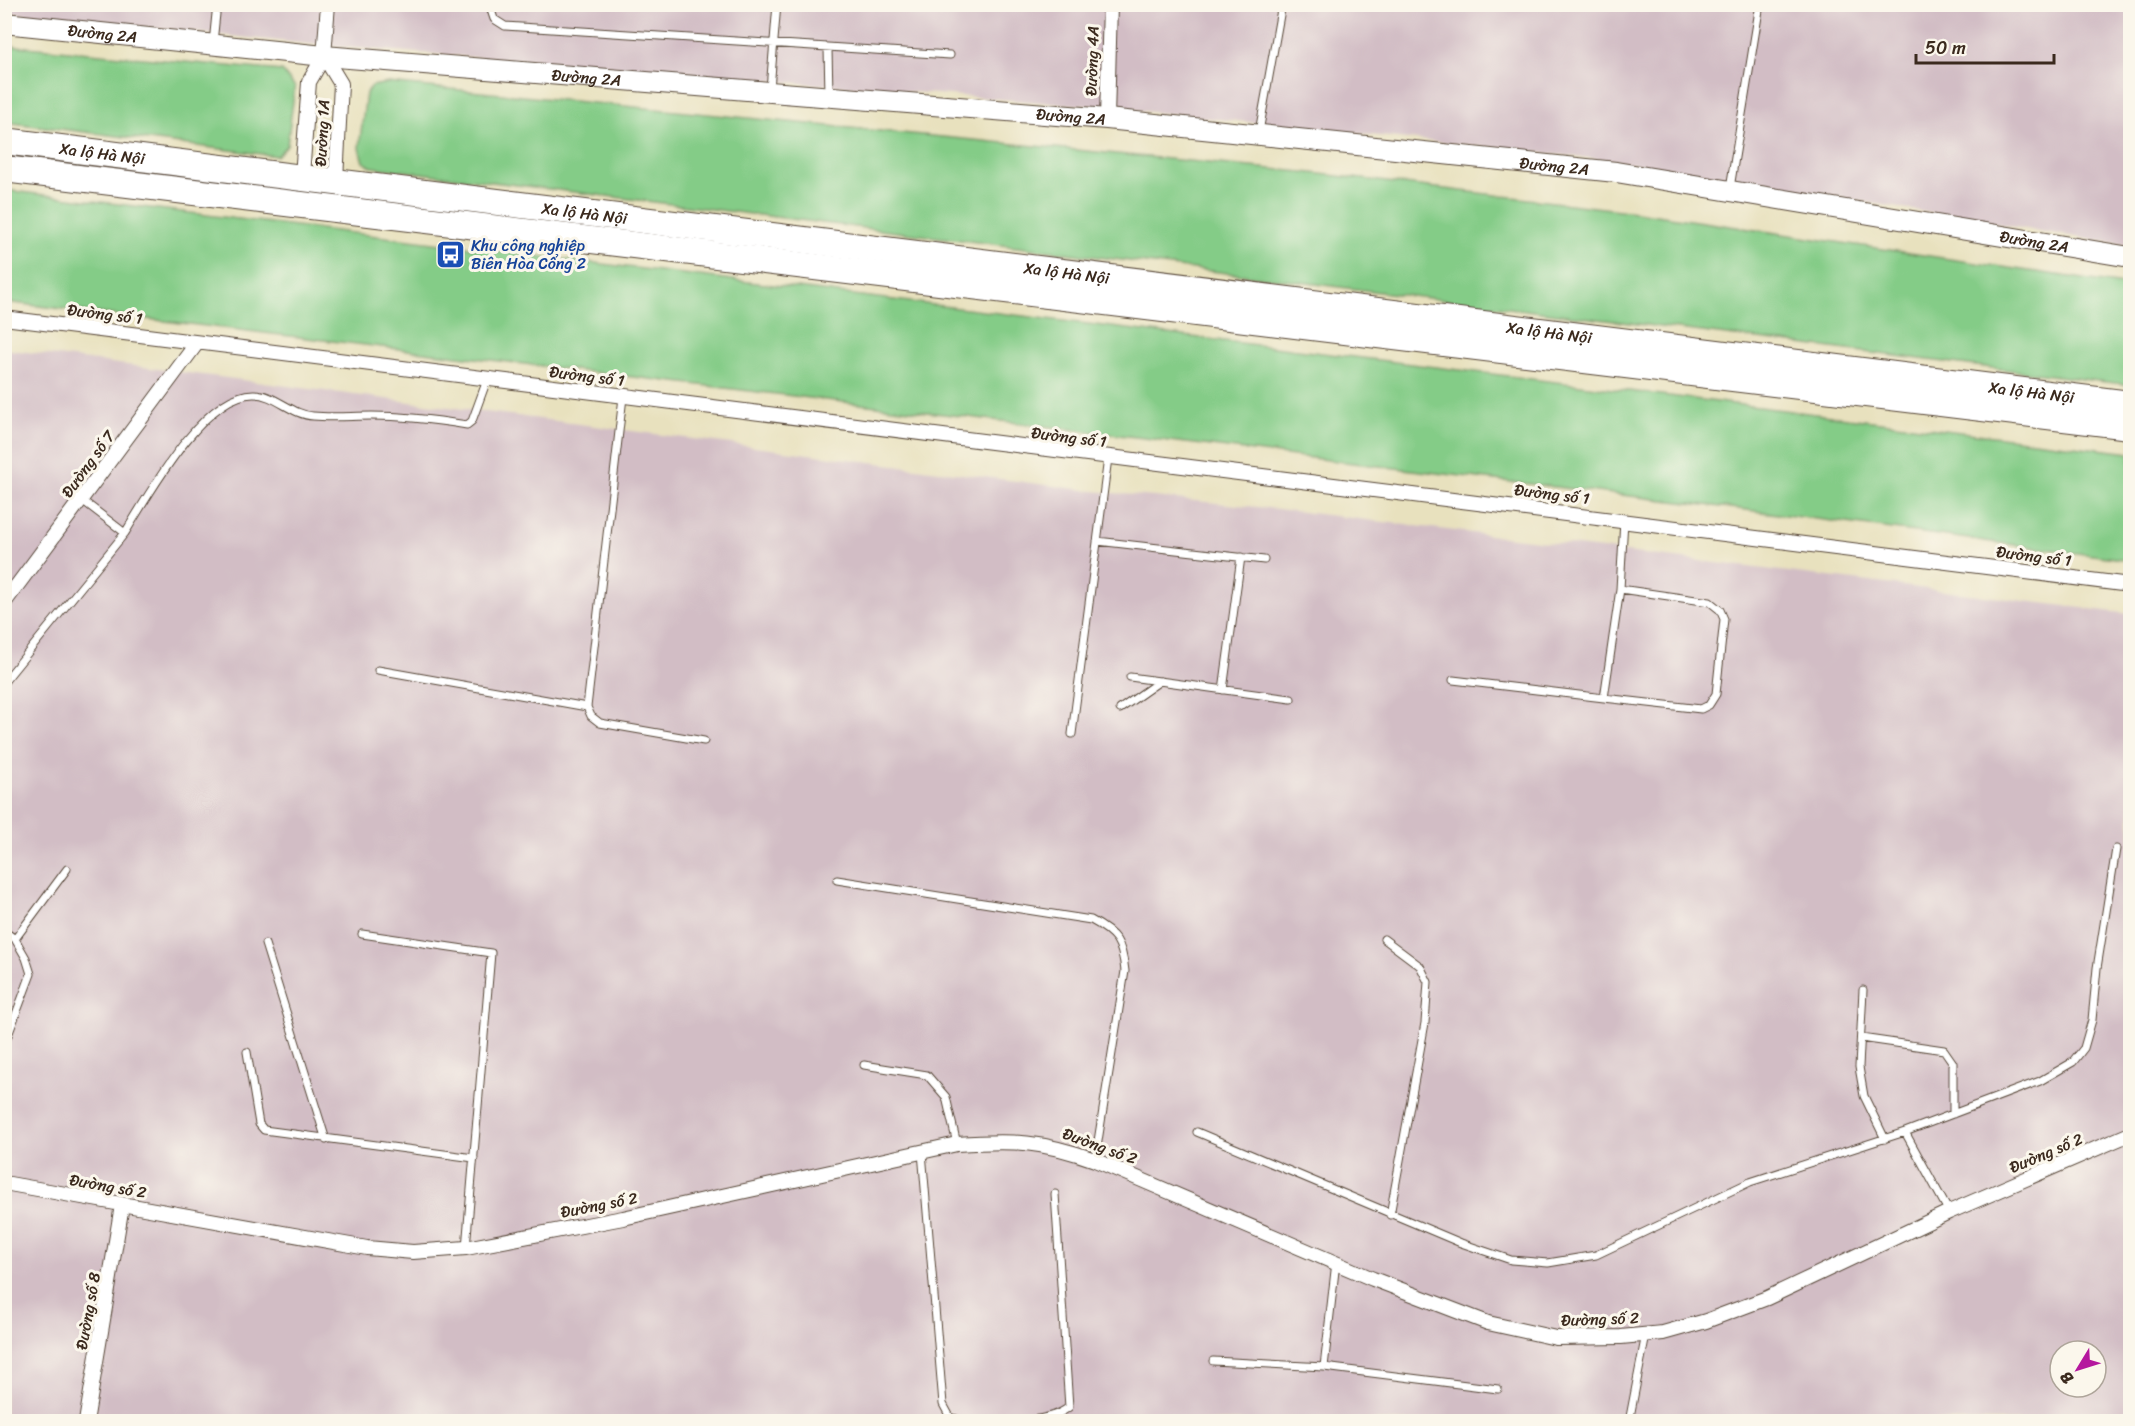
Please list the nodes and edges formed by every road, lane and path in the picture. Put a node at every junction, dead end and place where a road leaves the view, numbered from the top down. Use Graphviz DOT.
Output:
graph roads {
  1 [pos="217,4"];
  2 [pos="328,4"];
  3 [pos="489,4"];
  4 [pos="777,4"];
  5 [pos="1110,4"];
  6 [pos="1282,4"];
  7 [pos="1760,4"];
  8 [pos="4,23"];
  9 [pos="775,44"];
  10 [pos="213,45"];
  11 [pos="828,49"];
  12 [pos="324,56"];
  13 [pos="950,56"];
  14 [pos="769,91"];
  15 [pos="829,96"];
  16 [pos="1107,119"];
  17 [pos="1258,134"];
  18 [pos="4,141"];
  19 [pos="4,169"];
  20 [pos="302,176"];
  21 [pos="336,180"];
  22 [pos="1730,190"];
  23 [pos="2130,257"];
  24 [pos="4,318"];
  25 [pos="197,343"];
  26 [pos="487,380"];
  27 [pos="623,397"];
  28 [pos="2130,404"];
  29 [pos="2130,426"];
  30 [pos="1108,458"];
  31 [pos="82,500"];
  32 [pos="1624,520"];
  33 [pos="125,533"];
  34 [pos="1097,541"];
  35 [pos="1241,557"];
  36 [pos="1264,560"];
  37 [pos="2130,585"];
  38 [pos="1620,589"];
  39 [pos="4,603"];
  40 [pos="378,670"];
  41 [pos="1130,677"];
  42 [pos="1453,680"];
  43 [pos="1161,681"];
  44 [pos="4,682"];
  45 [pos="1223,690"];
  46 [pos="1604,698"];
  47 [pos="1291,699"];
  48 [pos="587,707"];
  49 [pos="1120,709"];
  50 [pos="1072,734"];
  51 [pos="704,741"];
  52 [pos="2116,849"];
  53 [pos="67,869"];
  54 [pos="837,880"];
  55 [pos="4,931"];
  56 [pos="362,934"];
  57 [pos="15,939"];
  58 [pos="1384,939"];
  59 [pos="265,944"];
  60 [pos="1863,990"];
  61 [pos="1861,1038"];
  62 [pos="4,1047"];
  63 [pos="247,1052"];
  64 [pos="864,1065"];
  65 [pos="1953,1114"];
  66 [pos="1197,1132"];
  67 [pos="1905,1132"];
  68 [pos="2130,1134"];
  69 [pos="1885,1139"];
  70 [pos="326,1140"];
  71 [pos="957,1143"];
  72 [pos="922,1152"];
  73 [pos="474,1158"];
  74 [pos="1095,1160"];
  75 [pos="4,1183"];
  76 [pos="1055,1194"];
  77 [pos="122,1205"];
  78 [pos="1949,1212"];
  79 [pos="1390,1215"];
  80 [pos="466,1248"];
  81 [pos="1336,1262"];
  82 [pos="1646,1334"];
  83 [pos="1213,1361"];
  84 [pos="1324,1367"];
  85 [pos="1498,1389"];
  86 [pos="1061,1419"];
  87 [pos="86,1422"];
  88 [pos="1629,1422"];
  1 -- 10 [label="lane"];
  2 -- 12 [label="street, Đường 1A"];
  3 -- 9 [label="lane"];
  4 -- 9 [label="lane"];
  5 -- 16 [label="street, Đường 4A"];
  6 -- 17 [label="lane"];
  7 -- 22 [label="lane"];
  8 -- 10 [label="street, Đường 2A"];
  9 -- 11 [label="lane"];
  9 -- 14 [label="lane"];
  10 -- 12 [label="street, Đường 2A"];
  11 -- 13 [label="lane"];
  11 -- 15 [label="lane"];
  12 -- 14 [label="street, Đường 2A"];
  12 -- 20 [label="street, Đường 1A"];
  12 -- 21 [label="street, Đường 1A"];
  14 -- 15 [label="street, Đường 2A"];
  15 -- 16 [label="street, Đường 2A"];
  16 -- 17 [label="street, Đường 2A"];
  17 -- 22 [label="street, Đường 2A"];
  18 -- 20 [label="highway, Xa lộ Hà Nội"];
  19 -- 29 [label="highway, Xa lộ Hà Nội"];
  20 -- 21 [label="highway, Xa lộ Hà Nội"];
  21 -- 28 [label="highway, Xa lộ Hà Nội"];
  22 -- 23 [label="street, Đường 2A"];
  24 -- 25 [label="street, Đường số 1"];
  25 -- 26 [label="street, Đường số 1"];
  25 -- 31 [label="street, Đường số 7"];
  26 -- 27 [label="street, Đường số 1"];
  26 -- 33 [label="lane"];
  27 -- 30 [label="street, Đường số 1"];
  27 -- 48 [label="lane"];
  30 -- 32 [label="street, Đường số 1"];
  30 -- 34 [label="lane"];
  31 -- 33 [label="lane"];
  31 -- 39 [label="street, Đường số 7"];
  32 -- 37 [label="street, Đường số 1"];
  32 -- 38 [label="lane"];
  33 -- 44 [label="lane"];
  34 -- 35 [label="lane"];
  34 -- 50 [label="lane"];
  35 -- 36 [label="lane"];
  35 -- 45 [label="lane"];
  38 -- 46 [label="lane"];
  38 -- 46 [label="lane"];
  40 -- 48 [label="lane"];
  41 -- 43 [label="lane"];
  42 -- 46 [label="lane"];
  43 -- 45 [label="lane"];
  43 -- 49 [label="lane"];
  45 -- 47 [label="lane"];
  48 -- 51 [label="lane"];
  52 -- 65 [label="lane"];
  53 -- 57 [label="lane"];
  54 -- 74 [label="lane"];
  55 -- 57 [label="lane"];
  56 -- 73 [label="lane"];
  57 -- 62 [label="lane"];
  58 -- 79 [label="lane"];
  59 -- 70 [label="lane"];
  60 -- 61 [label="lane"];
  61 -- 65 [label="lane"];
  61 -- 69 [label="lane"];
  63 -- 70 [label="lane"];
  64 -- 71 [label="lane"];
  65 -- 67 [label="lane"];
  66 -- 79 [label="lane"];
  67 -- 69 [label="lane"];
  67 -- 78 [label="lane"];
  68 -- 78 [label="street, Đường số 2"];
  69 -- 79 [label="lane"];
  70 -- 73 [label="lane"];
  71 -- 72 [label="street, Đường số 2"];
  71 -- 74 [label="street, Đường số 2"];
  72 -- 80 [label="street, Đường số 2"];
  72 -- 86 [label="lane"];
  73 -- 80 [label="lane"];
  74 -- 81 [label="street, Đường số 2"];
  75 -- 77 [label="street, Đường số 2"];
  76 -- 86 [label="lane"];
  77 -- 80 [label="street, Đường số 2"];
  77 -- 87 [label="street, Đường số 8"];
  78 -- 82 [label="street, Đường số 2"];
  81 -- 82 [label="street, Đường số 2"];
  81 -- 84 [label="lane"];
  82 -- 88 [label="lane"];
  83 -- 84 [label="lane"];
  84 -- 85 [label="lane"];
}
